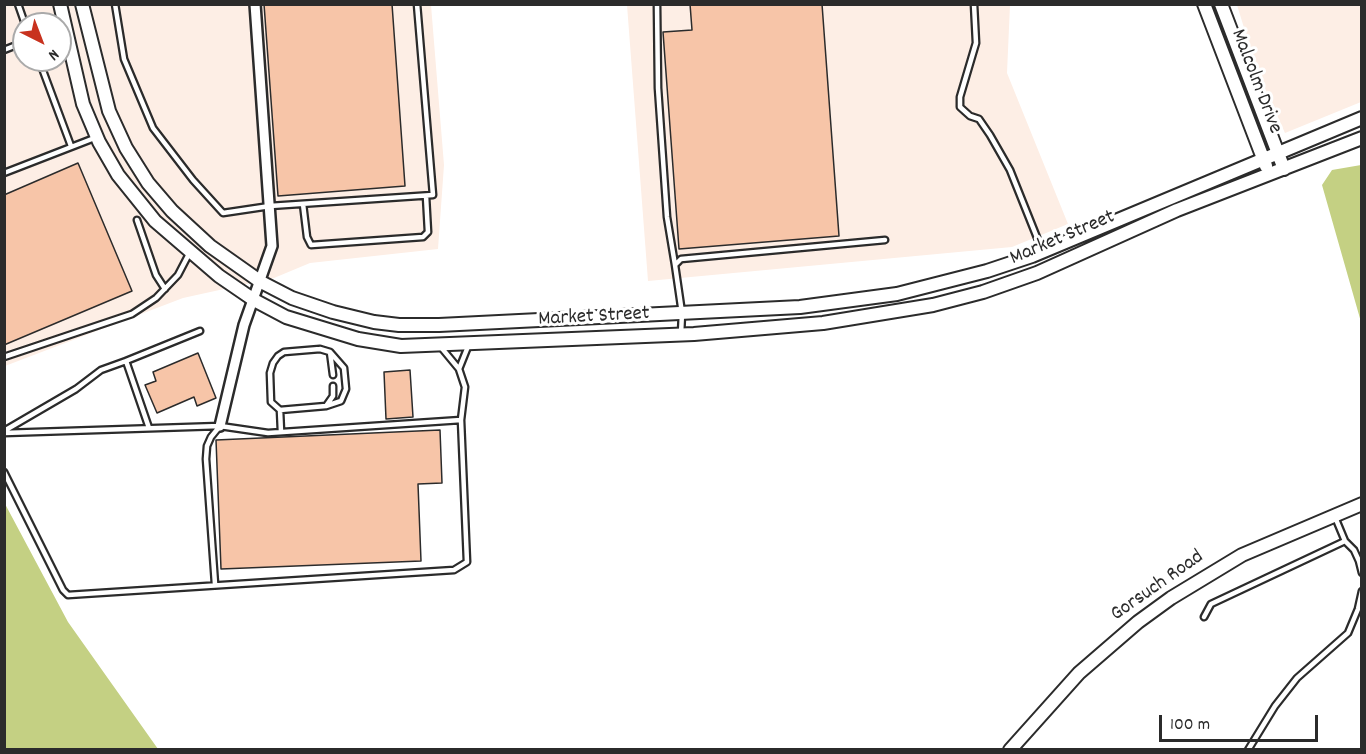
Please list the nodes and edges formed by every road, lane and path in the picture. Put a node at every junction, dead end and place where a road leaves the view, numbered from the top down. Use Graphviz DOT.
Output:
graph roads {
  1 [pos="82,4"];
  2 [pos="115,4"];
  3 [pos="255,4"];
  4 [pos="417,4"];
  5 [pos="657,4"];
  6 [pos="974,4"];
  7 [pos="1204,4"];
  8 [pos="1221,4"];
  9 [pos="72,64"];
  10 [pos="43,72"];
  11 [pos="1362,118"];
  12 [pos="97,137"];
  13 [pos="1362,138"];
  14 [pos="71,146"];
  15 [pos="1278,152"];
  16 [pos="1263,159"];
  17 [pos="1284,169"];
  18 [pos="4,173"];
  19 [pos="1269,174"];
  20 [pos="426,196"];
  21 [pos="303,204"];
  22 [pos="270,206"];
  23 [pos="137,220"];
  24 [pos="885,240"];
  25 [pos="1042,251"];
  26 [pos="190,252"];
  27 [pos="675,265"];
  28 [pos="261,282"];
  29 [pos="165,289"];
  30 [pos="254,300"];
  31 [pos="682,314"];
  32 [pos="200,331"];
  33 [pos="681,334"];
  34 [pos="470,343"];
  35 [pos="439,345"];
  36 [pos="330,352"];
  37 [pos="4,357"];
  38 [pos="126,361"];
  39 [pos="459,369"];
  40 [pos="333,375"];
  41 [pos="333,387"];
  42 [pos="326,406"];
  43 [pos="280,410"];
  44 [pos="462,420"];
  45 [pos="220,426"];
  46 [pos="149,428"];
  47 [pos="4,432"];
  48 [pos="281,432"];
  49 [pos="4,472"];
  50 [pos="1362,504"];
  51 [pos="1334,515"];
  52 [pos="1345,541"];
  53 [pos="1362,573"];
  54 [pos="215,584"];
  55 [pos="1362,591"];
  56 [pos="1204,617"];
  57 [pos="1010,750"];
  58 [pos="1248,750"];
  1 -- 28 [label="street, Market Street"];
  2 -- 22 [label="lane"];
  3 -- 22 [label="street"];
  4 -- 20 [label="lane"];
  5 -- 27 [label="lane"];
  6 -- 25 [label="lane"];
  7 -- 16 [label="street, Malcolm Drive"];
  8 -- 15 [label="street, Malcolm Drive"];
  9 -- 12 [label="street, Market Street"];
  10 -- 14 [label="lane"];
  11 -- 15 [label="street, Market Street"];
  12 -- 14 [label="lane"];
  12 -- 26 [label="street, Market Street"];
  13 -- 17 [label="street, Market Street"];
  14 -- 18 [label="lane"];
  15 -- 16 [label="street, Market Street"];
  15 -- 17 [label="street, Malcolm Drive"];
  16 -- 19 [label="street, Malcolm Drive"];
  16 -- 25 [label="street, Market Street"];
  17 -- 19 [label="street, Market Street"];
  19 -- 33 [label="street, Market Street"];
  20 -- 21 [label="lane"];
  20 -- 21 [label="lane"];
  21 -- 22 [label="lane"];
  22 -- 28 [label="street"];
  23 -- 29 [label="lane"];
  24 -- 27 [label="lane"];
  25 -- 31 [label="street, Market Street"];
  26 -- 29 [label="lane"];
  26 -- 30 [label="street, Market Street"];
  27 -- 31 [label="lane"];
  28 -- 30 [label="street"];
  28 -- 31 [label="street, Market Street"];
  29 -- 37 [label="lane"];
  30 -- 35 [label="street, Market Street"];
  30 -- 45 [label="street"];
  31 -- 33 [label="lane"];
  32 -- 38 [label="lane"];
  33 -- 34 [label="street, Market Street"];
  34 -- 35 [label="street, Market Street"];
  34 -- 39 [label="lane"];
  35 -- 39 [label="lane"];
  36 -- 40 [label="lane"];
  36 -- 42 [label="lane"];
  36 -- 43 [label="lane"];
  38 -- 46 [label="lane"];
  38 -- 47 [label="lane"];
  39 -- 44 [label="lane"];
  41 -- 42 [label="lane"];
  42 -- 43 [label="lane"];
  43 -- 48 [label="lane"];
  44 -- 48 [label="lane"];
  44 -- 54 [label="lane"];
  45 -- 46 [label="lane"];
  45 -- 48 [label="lane"];
  45 -- 54 [label="lane"];
  46 -- 47 [label="lane"];
  49 -- 54 [label="lane"];
  50 -- 51 [label="street, Gorsuch Road"];
  51 -- 52 [label="lane"];
  51 -- 57 [label="street, Gorsuch Road"];
  52 -- 53 [label="lane"];
  52 -- 56 [label="lane"];
  55 -- 58 [label="lane"];
}
